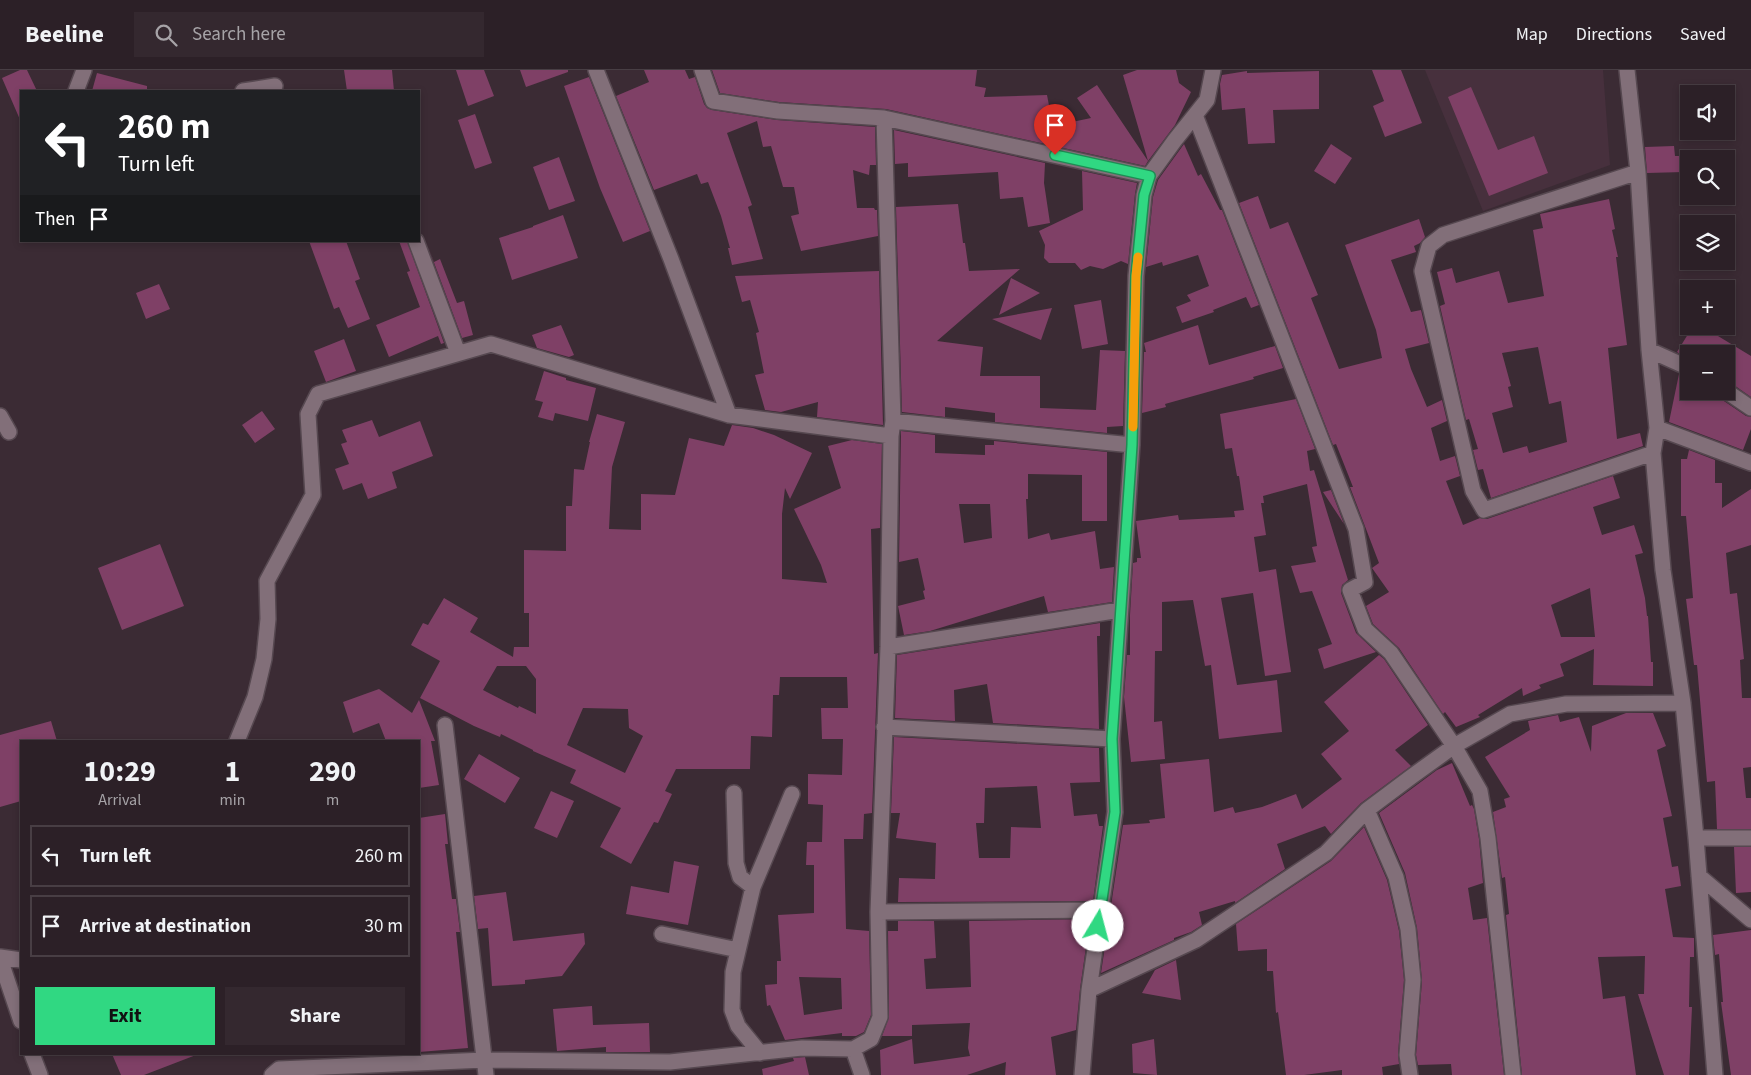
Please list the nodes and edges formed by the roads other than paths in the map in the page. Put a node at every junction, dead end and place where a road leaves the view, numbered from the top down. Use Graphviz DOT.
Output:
graph roads {
  1 [pos="84,70"];
  2 [pos="596,70"];
  3 [pos="702,70"];
  4 [pos="1213,70"];
  5 [pos="1627,70"];
  6 [pos="274,86"];
  7 [pos="76,90"];
  8 [pos="249,90"];
  9 [pos="1195,115"];
  10 [pos="884,118"];
  11 [pos="1638,172"];
  12 [pos="1150,176"];
  13 [pos="416,242"];
  14 [pos="1649,350"];
  15 [pos="458,353"];
  16 [pos="1680,364"];
  17 [pos="1735,397"];
  18 [pos="1751,408"];
  19 [pos="729,415"];
  20 [pos="0,416"];
  21 [pos="1657,428"];
  22 [pos="892,429"];
  23 [pos="9,432"];
  24 [pos="1132,445"];
  25 [pos="1653,453"];
  26 [pos="1751,463"];
  27 [pos="1120,610"];
  28 [pos="888,647"];
  29 [pos="1682,703"];
  30 [pos="445,725"];
  31 [pos="884,727"];
  32 [pos="1112,739"];
  33 [pos="237,740"];
  34 [pos="1454,746"];
  35 [pos="734,792"];
  36 [pos="792,794"];
  37 [pos="1367,810"];
  38 [pos="1696,838"];
  39 [pos="1751,838"];
  40 [pos="1700,876"];
  41 [pos="753,887"];
  42 [pos="1101,910"];
  43 [pos="878,912"];
  44 [pos="1751,920"];
  45 [pos="662,934"];
  46 [pos="738,950"];
  47 [pos="0,958"];
  48 [pos="20,960"];
  49 [pos="1089,990"];
  50 [pos="20,1018"];
  51 [pos="853,1049"];
  52 [pos="760,1054"];
  53 [pos="32,1055"];
  54 [pos="486,1068"];
  55 [pos="426,1069"];
  56 [pos="40,1075"];
  57 [pos="272,1075"];
  58 [pos="862,1075"];
  59 [pos="1082,1075"];
  60 [pos="1410,1075"];
  61 [pos="1512,1075"];
  62 [pos="1715,1075"];
  1 -- 7 [label="street"];
  2 -- 19 [label="street"];
  3 -- 10 [label="street"];
  4 -- 9 [label="street"];
  5 -- 11 [label="street"];
  6 -- 8 [label="street"];
  9 -- 12 [label="street"];
  9 -- 34 [label="street"];
  10 -- 12 [label="street"];
  10 -- 22 [label="street"];
  11 -- 14 [label="street"];
  11 -- 25 [label="street"];
  12 -- 24 [label="street"];
  13 -- 15 [label="street"];
  14 -- 16 [label="street"];
  14 -- 21 [label="street"];
  15 -- 19 [label="street"];
  15 -- 33 [label="street"];
  17 -- 18 [label="street"];
  19 -- 22 [label="street"];
  20 -- 23 [label="street"];
  21 -- 25 [label="street"];
  21 -- 26 [label="street"];
  22 -- 24 [label="street"];
  22 -- 28 [label="street"];
  24 -- 27 [label="street"];
  25 -- 29 [label="street"];
  27 -- 28 [label="street"];
  27 -- 32 [label="street"];
  28 -- 31 [label="street"];
  29 -- 34 [label="street"];
  29 -- 38 [label="street"];
  30 -- 54 [label="street"];
  31 -- 32 [label="street"];
  31 -- 43 [label="street"];
  32 -- 42 [label="street"];
  34 -- 37 [label="street"];
  34 -- 61 [label="street"];
  35 -- 41 [label="street"];
  36 -- 41 [label="street"];
  37 -- 49 [label="street"];
  37 -- 60 [label="street"];
  38 -- 39 [label="street"];
  38 -- 40 [label="street"];
  40 -- 44 [label="street"];
  40 -- 62 [label="street"];
  41 -- 46 [label="street"];
  42 -- 43 [label="street"];
  42 -- 49 [label="street"];
  43 -- 51 [label="street"];
  45 -- 46 [label="street"];
  46 -- 52 [label="street"];
  47 -- 48 [label="street"];
  47 -- 50 [label="street"];
  49 -- 59 [label="street"];
  51 -- 52 [label="street"];
  51 -- 58 [label="street"];
  52 -- 54 [label="street"];
  53 -- 56 [label="street"];
  54 -- 55 [label="street"];
  55 -- 57 [label="street"];
}
